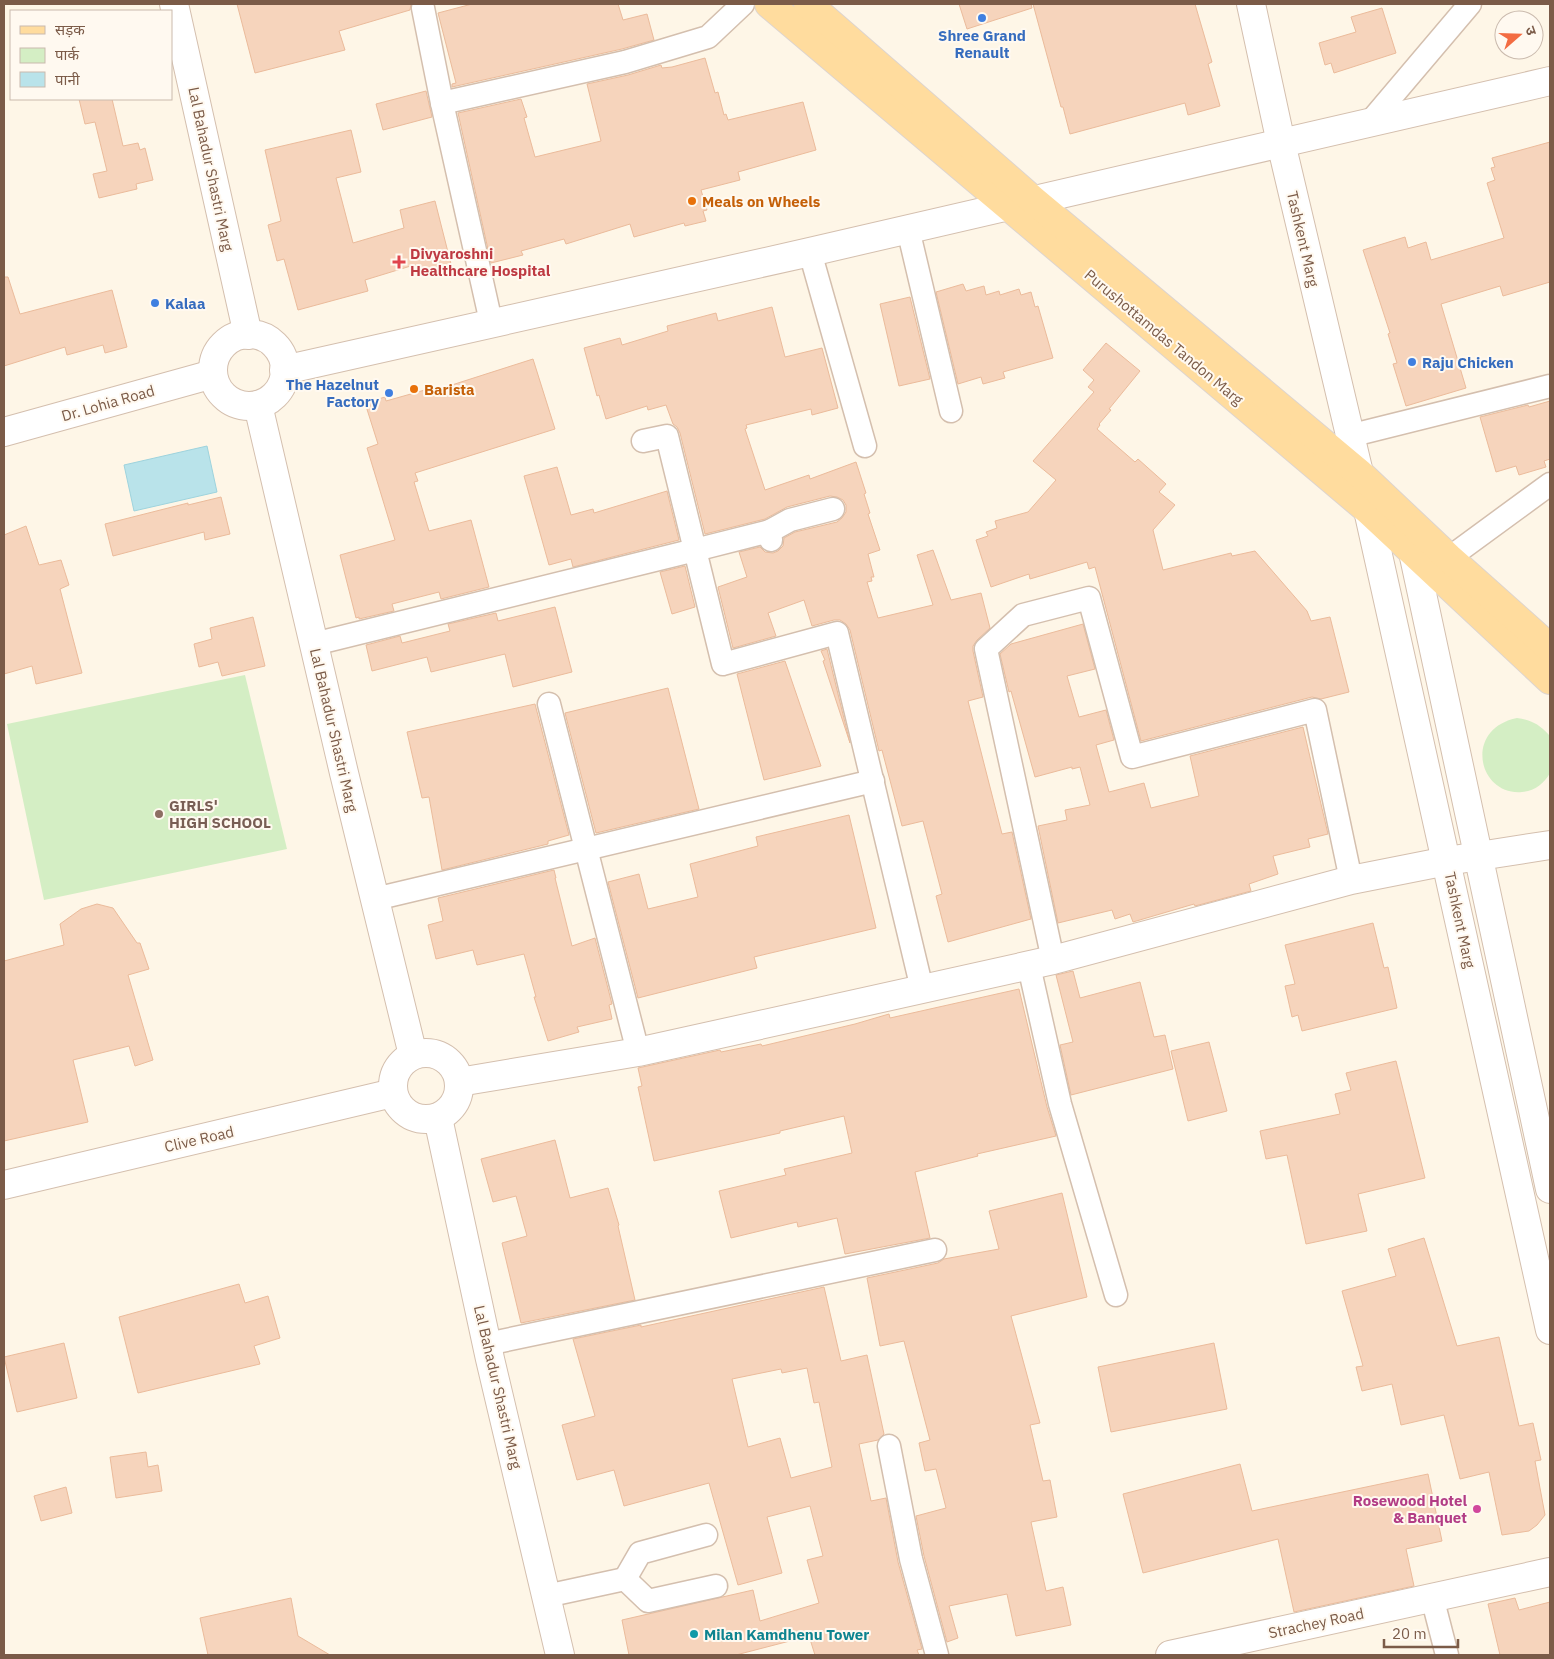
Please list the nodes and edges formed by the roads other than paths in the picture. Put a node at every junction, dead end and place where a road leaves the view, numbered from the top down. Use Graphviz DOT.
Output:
graph roads {
  1 [pos="174,4"];
  2 [pos="743,4"];
  3 [pos="769,4"];
  4 [pos="808,4"];
  5 [pos="1251,4"];
  6 [pos="1470,4"];
  7 [pos="423,8"];
  8 [pos="1550,81"];
  9 [pos="442,103"];
  10 [pos="1370,122"];
  11 [pos="1281,143"];
  12 [pos="1020,203"];
  13 [pos="908,229"];
  14 [pos="810,252"];
  15 [pos="491,322"];
  16 [pos="248,334"];
  17 [pos="284,370"];
  18 [pos="213,374"];
  19 [pos="1550,386"];
  20 [pos="258,405"];
  21 [pos="951,411"];
  22 [pos="4,432"];
  23 [pos="1349,436"];
  24 [pos="643,442"];
  25 [pos="865,446"];
  26 [pos="1360,473"];
  27 [pos="1550,484"];
  28 [pos="833,510"];
  29 [pos="1368,510"];
  30 [pos="695,550"];
  31 [pos="1413,552"];
  32 [pos="1449,558"];
  33 [pos="314,644"];
  34 [pos="1550,648"];
  35 [pos="1550,680"];
  36 [pos="549,704"];
  37 [pos="873,781"];
  38 [pos="1550,845"];
  39 [pos="585,849"];
  40 [pos="1478,858"];
  41 [pos="1447,861"];
  42 [pos="1351,880"];
  43 [pos="375,899"];
  44 [pos="1041,963"];
  45 [pos="922,989"];
  46 [pos="638,1052"];
  47 [pos="413,1055"];
  48 [pos="459,1082"];
  49 [pos="393,1094"];
  50 [pos="438,1118"];
  51 [pos="4,1185"];
  52 [pos="1550,1189"];
  53 [pos="935,1250"];
  54 [pos="1116,1295"];
  55 [pos="1550,1330"];
  56 [pos="487,1344"];
  57 [pos="889,1446"];
  58 [pos="706,1535"];
  59 [pos="1550,1572"];
  60 [pos="625,1579"];
  61 [pos="716,1586"];
  62 [pos="546,1596"];
  63 [pos="1432,1597"];
  64 [pos="560,1655"];
  65 [pos="937,1655"];
  66 [pos="1170,1655"];
  67 [pos="1447,1655"];
  1 -- 16 [label="street, Lal Bahadur Shastri Marg"];
  2 -- 9 [label="street"];
  3 -- 12 [label="main road, Purushottamdas Tandon Marg"];
  4 -- 12 [label="main road"];
  5 -- 11 [label="street, Tashkent Marg"];
  6 -- 10 [label="street"];
  7 -- 9 [label="street"];
  8 -- 10 [label="street"];
  9 -- 15 [label="street"];
  10 -- 11 [label="street"];
  11 -- 12 [label="street"];
  11 -- 23 [label="street, Tashkent Marg"];
  12 -- 13 [label="street"];
  12 -- 26 [label="main road"];
  12 -- 29 [label="main road, Purushottamdas Tandon Marg"];
  13 -- 14 [label="street"];
  13 -- 21 [label="street"];
  14 -- 15 [label="street"];
  14 -- 25 [label="street"];
  15 -- 17 [label="street"];
  16 -- 17 [label="street"];
  16 -- 18 [label="street"];
  17 -- 20 [label="street"];
  18 -- 20 [label="street"];
  18 -- 22 [label="street, Dr. Lohia Road"];
  19 -- 23 [label="street"];
  20 -- 33 [label="street, Lal Bahadur Shastri Marg"];
  23 -- 26 [label="street, Tashkent Marg"];
  24 -- 30 [label="street"];
  26 -- 32 [label="main road"];
  27 -- 32 [label="street"];
  28 -- 30 [label="street"];
  29 -- 31 [label="main road, Purushottamdas Tandon Marg"];
  29 -- 41 [label="street, Tashkent Marg"];
  30 -- 33 [label="street"];
  30 -- 37 [label="street"];
  31 -- 35 [label="main road, Purushottamdas Tandon Marg"];
  31 -- 40 [label="street, Tashkent Marg"];
  32 -- 34 [label="main road"];
  33 -- 43 [label="street, Lal Bahadur Shastri Marg"];
  36 -- 39 [label="street"];
  37 -- 39 [label="street"];
  37 -- 45 [label="street"];
  38 -- 40 [label="street"];
  39 -- 43 [label="street"];
  39 -- 46 [label="street"];
  40 -- 41 [label="street"];
  40 -- 52 [label="street, Tashkent Marg"];
  41 -- 42 [label="street"];
  41 -- 55 [label="street, Tashkent Marg"];
  42 -- 44 [label="street"];
  42 -- 44 [label="street"];
  43 -- 47 [label="street, Lal Bahadur Shastri Marg"];
  44 -- 45 [label="street"];
  44 -- 54 [label="street"];
  45 -- 46 [label="street"];
  46 -- 48 [label="street"];
  47 -- 48 [label="street"];
  47 -- 49 [label="street"];
  48 -- 50 [label="street"];
  49 -- 50 [label="street"];
  49 -- 51 [label="street, Clive Road"];
  50 -- 56 [label="street, Lal Bahadur Shastri Marg"];
  53 -- 56 [label="street"];
  56 -- 62 [label="street, Lal Bahadur Shastri Marg"];
  57 -- 65 [label="street"];
  58 -- 60 [label="street"];
  59 -- 63 [label="street, Strachey Road"];
  60 -- 61 [label="street"];
  60 -- 62 [label="street"];
  62 -- 64 [label="street, Lal Bahadur Shastri Marg"];
  63 -- 66 [label="street, Strachey Road"];
  63 -- 67 [label="street"];
}
